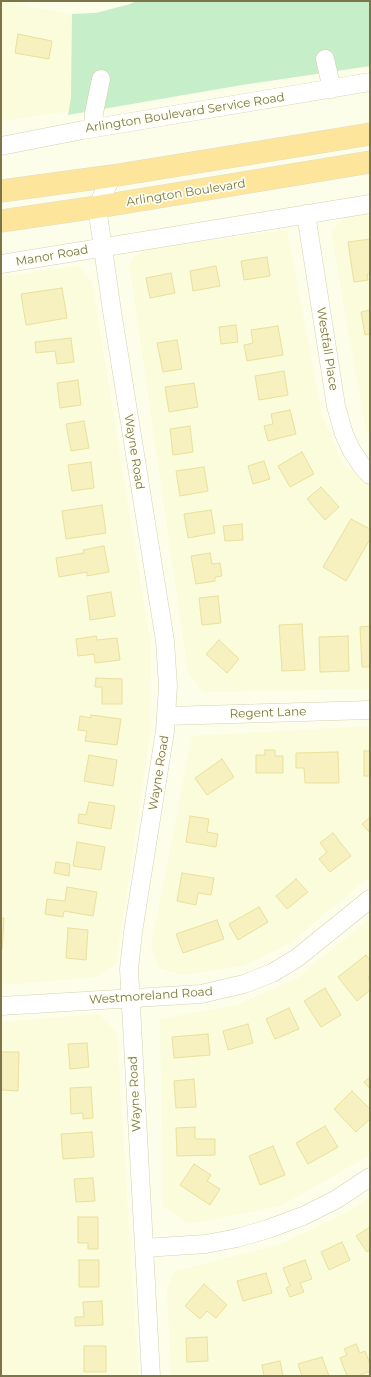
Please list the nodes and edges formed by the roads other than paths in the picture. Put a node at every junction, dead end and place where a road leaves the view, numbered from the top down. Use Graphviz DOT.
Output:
graph roads {
  1 [pos="325,59"];
  2 [pos="101,79"];
  3 [pos="370,82"];
  4 [pos="332,89"];
  5 [pos="93,128"];
  6 [pos="370,134"];
  7 [pos="1,146"];
  8 [pos="370,162"];
  9 [pos="112,176"];
  10 [pos="1,191"];
  11 [pos="370,204"];
  12 [pos="97,208"];
  13 [pos="306,214"];
  14 [pos="1,221"];
  15 [pos="103,247"];
  16 [pos="1,264"];
  17 [pos="370,475"];
  18 [pos="370,710"];
  19 [pos="167,716"];
  20 [pos="370,899"];
  21 [pos="130,999"];
  22 [pos="1,1006"];
  23 [pos="370,1177"];
  24 [pos="144,1248"];
  25 [pos="151,1376"];
  1 -- 4 [label="street"];
  2 -- 5 [label="street"];
  3 -- 4 [label="street, Arlington Boulevard Service Road"];
  4 -- 5 [label="street, Arlington Boulevard Service Road"];
  5 -- 7 [label="street, Arlington Boulevard Service Road"];
  6 -- 9 [label="highway"];
  8 -- 12 [label="highway, Arlington Boulevard"];
  9 -- 10 [label="highway"];
  9 -- 12 [label="street"];
  11 -- 13 [label="street"];
  12 -- 14 [label="highway, Arlington Boulevard"];
  12 -- 15 [label="street, Wayne Road"];
  13 -- 15 [label="street"];
  13 -- 17 [label="street, Westfall Place"];
  15 -- 16 [label="street, Manor Road"];
  15 -- 19 [label="street, Wayne Road"];
  18 -- 19 [label="street, Regent Lane"];
  19 -- 21 [label="street, Wayne Road"];
  20 -- 21 [label="street, Westmoreland Road"];
  21 -- 22 [label="street, Westmoreland Road"];
  21 -- 24 [label="street, Wayne Road"];
  23 -- 24 [label="street"];
  24 -- 25 [label="street, Wayne Road"];
}
